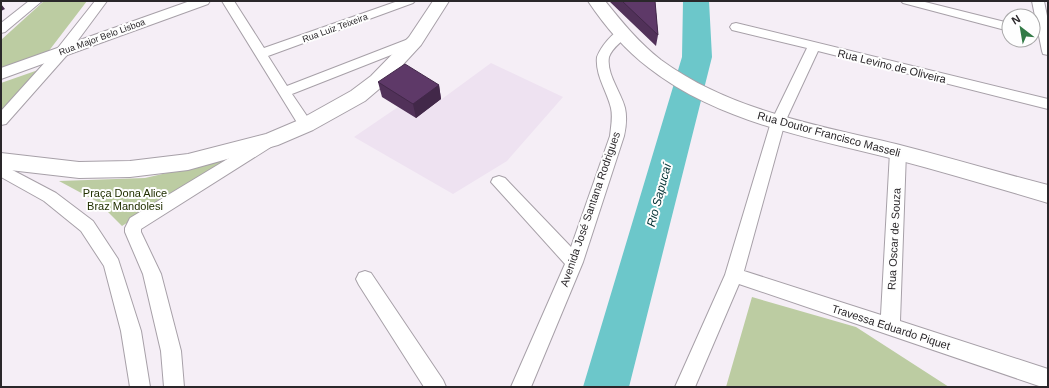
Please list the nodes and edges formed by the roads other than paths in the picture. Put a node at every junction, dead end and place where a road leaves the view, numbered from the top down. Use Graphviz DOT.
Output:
graph roads {
  1 [pos="101,1"];
  2 [pos="203,1"];
  3 [pos="228,1"];
  4 [pos="409,1"];
  5 [pos="441,1"];
  6 [pos="596,1"];
  7 [pos="907,1"];
  8 [pos="1038,1"];
  9 [pos="27,3"];
  10 [pos="1001,25"];
  11 [pos="736,27"];
  12 [pos="1,29"];
  13 [pos="1042,36"];
  14 [pos="627,39"];
  15 [pos="415,41"];
  16 [pos="814,46"];
  17 [pos="1048,51"];
  18 [pos="62,52"];
  19 [pos="260,54"];
  20 [pos="1,74"];
  21 [pos="284,92"];
  22 [pos="1048,104"];
  23 [pos="1,120"];
  24 [pos="778,122"];
  25 [pos="306,125"];
  26 [pos="271,140"];
  27 [pos="898,152"];
  28 [pos="1,161"];
  29 [pos="1,170"];
  30 [pos="499,182"];
  31 [pos="1048,194"];
  32 [pos="574,262"];
  33 [pos="734,275"];
  34 [pos="365,279"];
  35 [pos="890,327"];
  36 [pos="1048,380"];
  37 [pos="140,387"];
  38 [pos="174,387"];
  39 [pos="436,387"];
  40 [pos="521,387"];
  41 [pos="685,387"];
  1 -- 18 [label="street"];
  2 -- 18 [label="street, Rua Major Belo Lisboa"];
  3 -- 19 [label="street"];
  4 -- 19 [label="street, Rua Luiz Teixeira"];
  5 -- 15 [label="main road"];
  6 -- 14 [label="main road, Rua Doutor Francisco Masseli"];
  7 -- 10 [label="street"];
  8 -- 13 [label="street"];
  9 -- 12 [label="street"];
  11 -- 16 [label="street, Rua Levino de Oliveira"];
  13 -- 17 [label="street"];
  14 -- 24 [label="main road, Rua Doutor Francisco Masseli"];
  14 -- 32 [label="street, Avenida José Santana Rodrigues"];
  15 -- 21 [label="street"];
  15 -- 25 [label="main road"];
  16 -- 22 [label="street, Rua Levino de Oliveira"];
  16 -- 24 [label="street"];
  18 -- 20 [label="street, Rua Major Belo Lisboa"];
  18 -- 23 [label="street"];
  19 -- 21 [label="street"];
  21 -- 25 [label="street"];
  24 -- 27 [label="main road, Rua Doutor Francisco Masseli"];
  24 -- 33 [label="street"];
  25 -- 26 [label="main road"];
  26 -- 28 [label="main road"];
  26 -- 38 [label="street"];
  27 -- 31 [label="main road, Rua Doutor Francisco Masseli"];
  27 -- 35 [label="street, Rua Oscar de Souza"];
  29 -- 37 [label="street"];
  30 -- 32 [label="street"];
  32 -- 40 [label="street, Avenida José Santana Rodrigues"];
  33 -- 35 [label="street, Travessa Eduardo Piquet"];
  33 -- 41 [label="street"];
  34 -- 39 [label="street"];
  35 -- 36 [label="street, Travessa Eduardo Piquet"];
}
